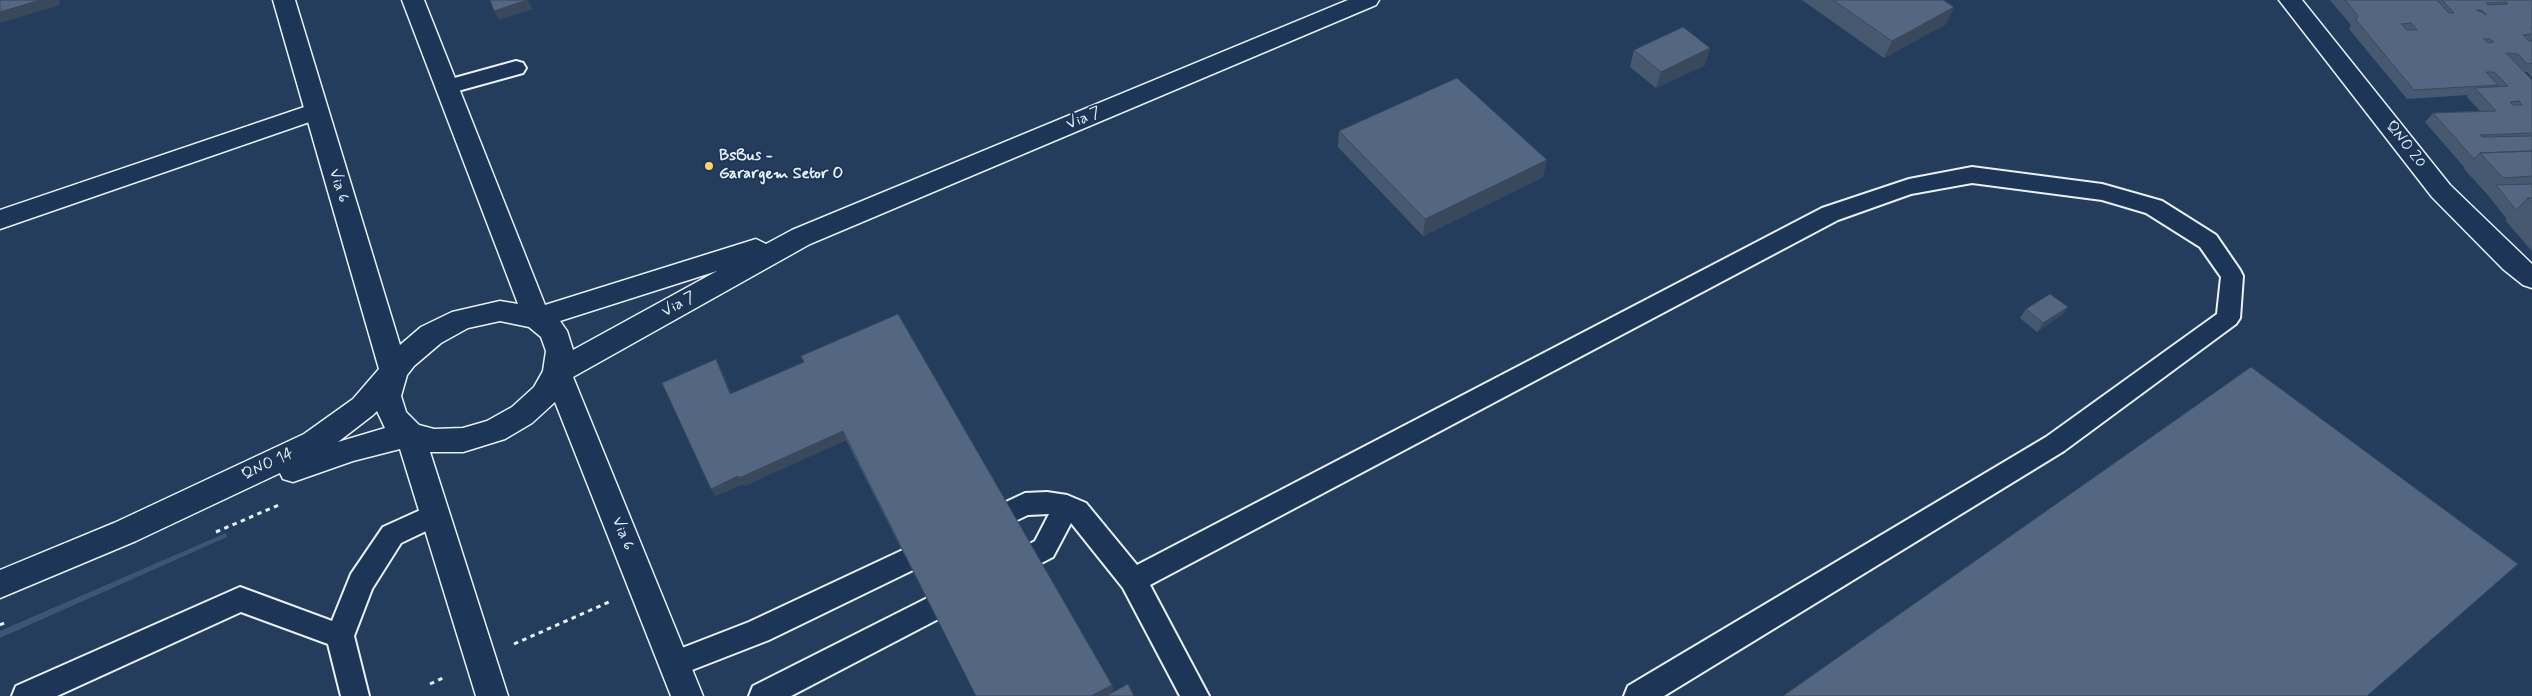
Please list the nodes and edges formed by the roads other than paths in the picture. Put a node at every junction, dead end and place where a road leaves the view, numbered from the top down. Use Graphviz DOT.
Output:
graph roads {
  1 [pos="284,0"];
  2 [pos="413,0"];
  3 [pos="1368,0"];
  4 [pos="2290,0"];
  5 [pos="516,68"];
  6 [pos="447,87"];
  7 [pos="316,111"];
  8 [pos="0,220"];
  9 [pos="801,237"];
  10 [pos="2532,278"];
  11 [pos="537,318"];
  12 [pos="394,372"];
  13 [pos="557,372"];
  14 [pos="410,434"];
  15 [pos="1067,506"];
  16 [pos="436,514"];
  17 [pos="125,532"];
  18 [pos="1133,580"];
  19 [pos="0,584"];
  20 [pos="340,636"];
  21 [pos="674,664"];
  22 [pos="26,696"];
  23 [pos="355,696"];
  24 [pos="492,696"];
  25 [pos="687,696"];
  26 [pos="763,696"];
  27 [pos="1195,696"];
  28 [pos="1638,696"];
  1 -- 7 [label="main road, Via 6"];
  2 -- 6 [label="main road"];
  3 -- 9 [label="main road, Via 7"];
  4 -- 10 [label="main road, QNO 20"];
  5 -- 6 [label="lane"];
  6 -- 11 [label="main road"];
  7 -- 8 [label="main road"];
  7 -- 12 [label="main road, Via 6"];
  9 -- 11 [label="main road, Via 7"];
  9 -- 13 [label="main road, Via 7"];
  11 -- 12 [label="main road"];
  11 -- 13 [label="main road"];
  12 -- 14 [label="main road"];
  12 -- 17 [label="main road, QNO 14"];
  13 -- 14 [label="main road"];
  13 -- 21 [label="main road, Via 6"];
  14 -- 16 [label="main road"];
  14 -- 17 [label="main road, QNO 14"];
  15 -- 18 [label="lane"];
  15 -- 21 [label="lane"];
  15 -- 26 [label="lane"];
  16 -- 20 [label="lane"];
  16 -- 24 [label="main road"];
  17 -- 19 [label="main road, QNO 14"];
  18 -- 27 [label="lane"];
  18 -- 28 [label="lane"];
  20 -- 22 [label="lane"];
  20 -- 23 [label="lane"];
  21 -- 25 [label="main road, Via 6"];
}
